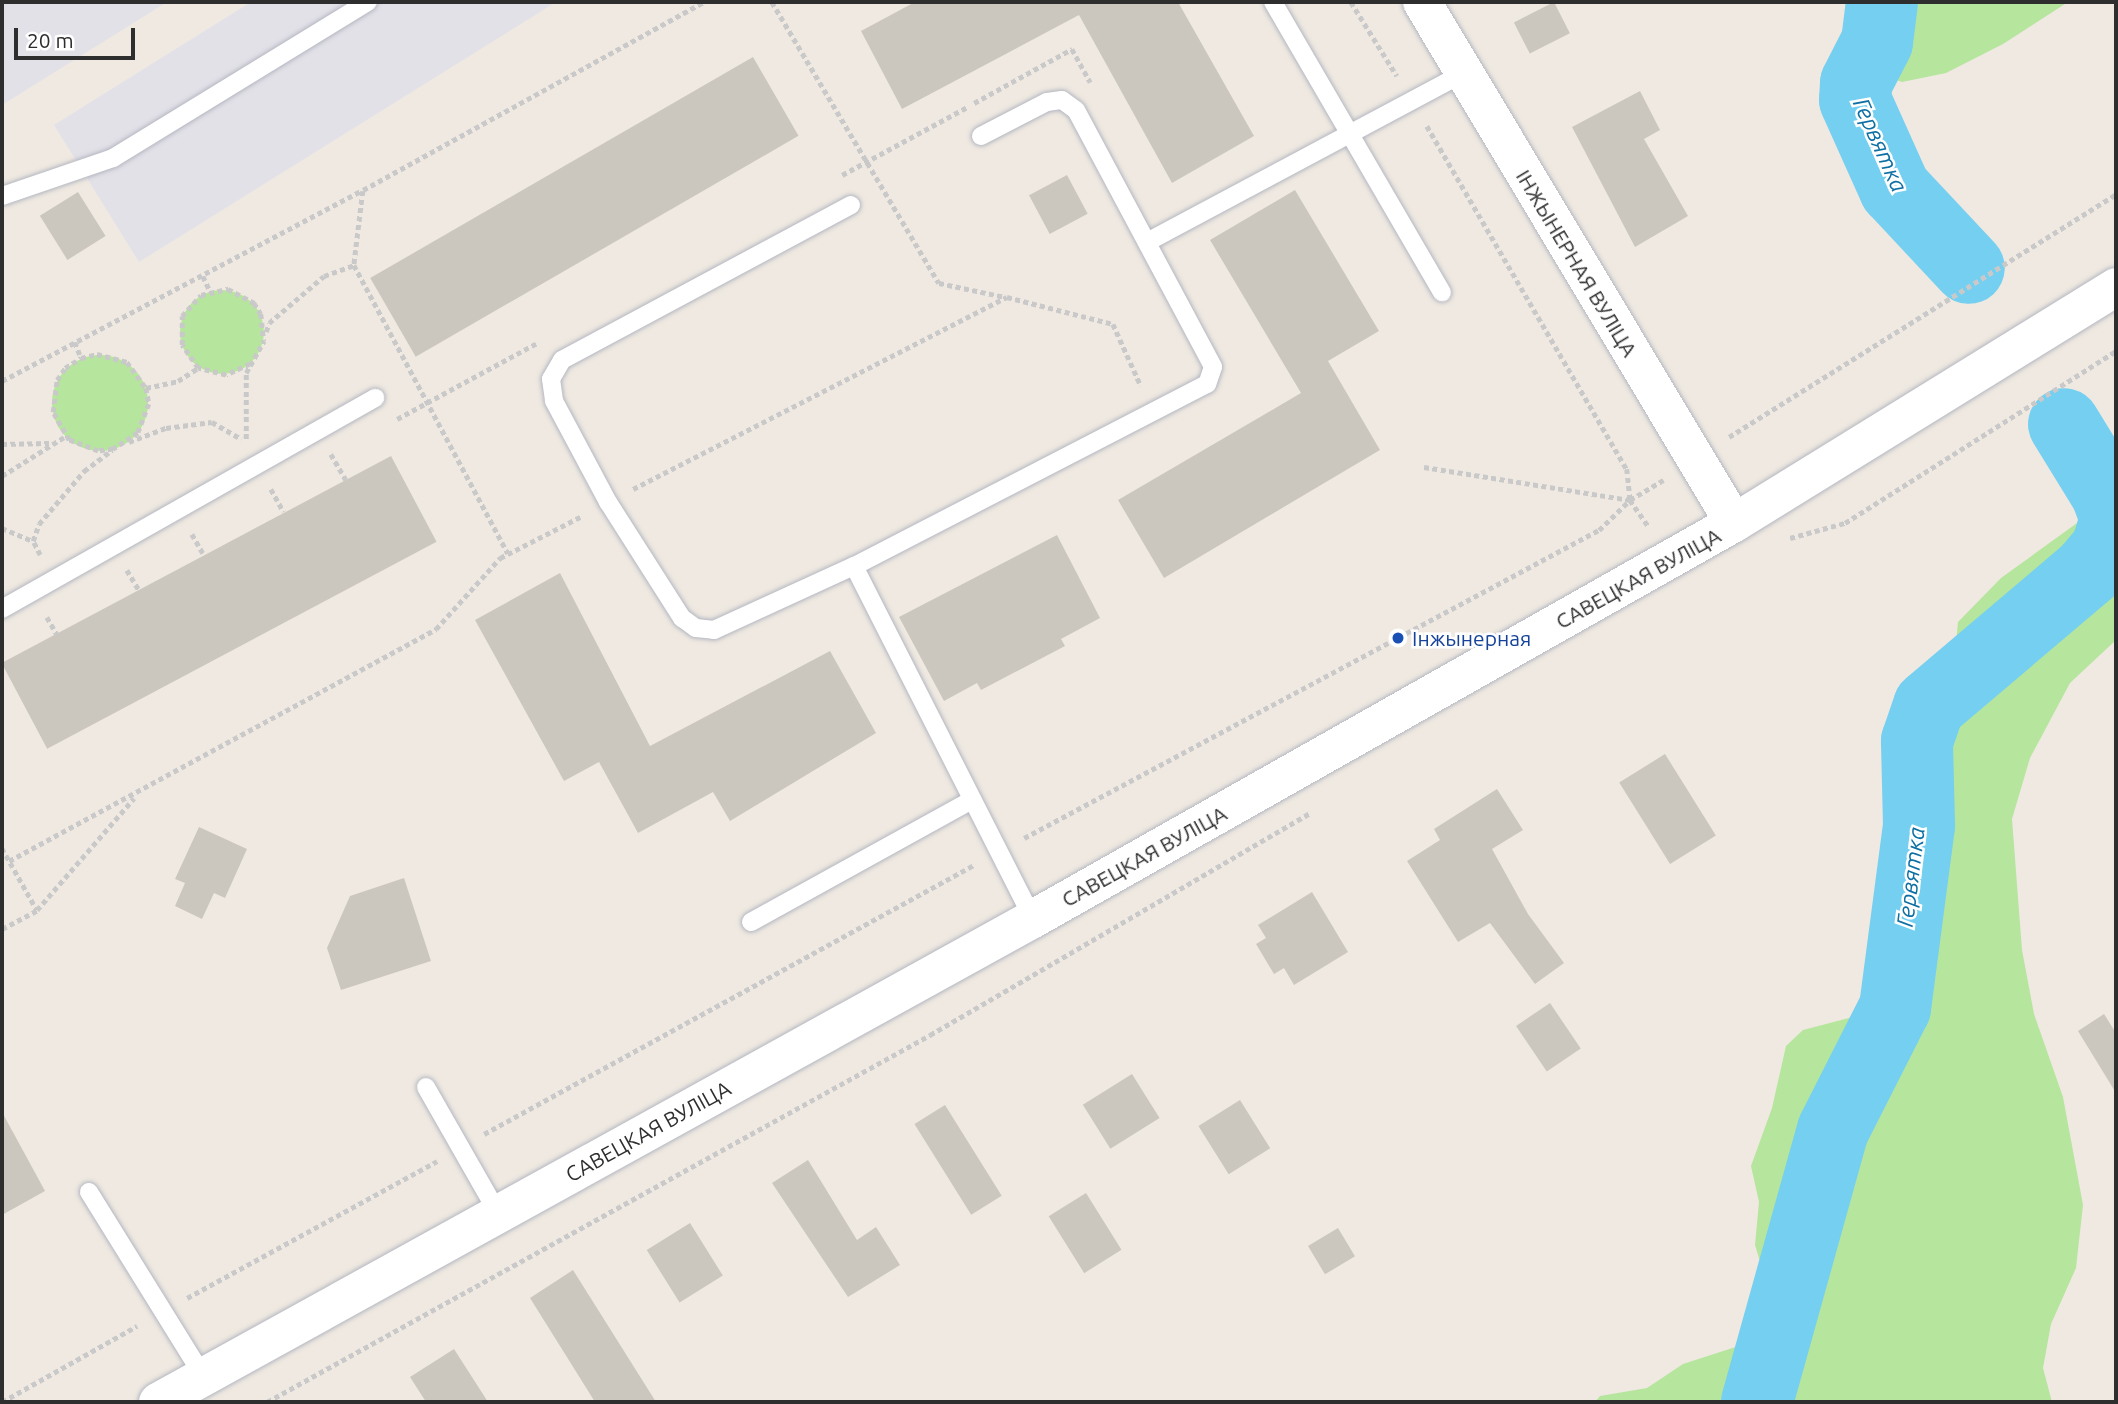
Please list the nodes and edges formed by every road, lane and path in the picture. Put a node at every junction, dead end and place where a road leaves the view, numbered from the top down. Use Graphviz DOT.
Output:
graph roads {
  1 [pos="368,2"];
  2 [pos="703,2"];
  3 [pos="772,2"];
  4 [pos="1273,2"];
  5 [pos="1351,2"];
  6 [pos="1422,2"];
  7 [pos="1464,73"];
  8 [pos="1412,102"];
  9 [pos="981,136"];
  10 [pos="1351,136"];
  11 [pos="363,190"];
  12 [pos="2116,194"];
  13 [pos="2,196"];
  14 [pos="851,205"];
  15 [pos="1149,241"];
  16 [pos="354,265"];
  17 [pos="203,275"];
  18 [pos="2116,287"];
  19 [pos="210,291"];
  20 [pos="1442,292"];
  21 [pos="1007,297"];
  22 [pos="264,341"];
  23 [pos="75,342"];
  24 [pos="2116,351"];
  25 [pos="81,358"];
  26 [pos="250,364"];
  27 [pos="198,368"];
  28 [pos="2,381"];
  29 [pos="146,388"];
  30 [pos="375,398"];
  31 [pos="66,436"];
  32 [pos="50,443"];
  33 [pos="127,443"];
  34 [pos="2,444"];
  35 [pos="113,449"];
  36 [pos="331,454"];
  37 [pos="1694,460"];
  38 [pos="258,465"];
  39 [pos="1424,467"];
  40 [pos="2,476"];
  41 [pos="346,480"];
  42 [pos="1630,500"];
  43 [pos="284,512"];
  44 [pos="1734,523"];
  45 [pos="2,528"];
  46 [pos="190,530"];
  47 [pos="1785,539"];
  48 [pos="33,541"];
  49 [pos="508,554"];
  50 [pos="204,555"];
  51 [pos="125,566"];
  52 [pos="854,566"];
  53 [pos="53,580"];
  54 [pos="139,590"];
  55 [pos="2,609"];
  56 [pos="43,610"];
  57 [pos="57,634"];
  58 [pos="137,794"];
  59 [pos="972,800"];
  60 [pos="1313,811"];
  61 [pos="2,848"];
  62 [pos="998,852"];
  63 [pos="37,910"];
  64 [pos="1034,919"];
  65 [pos="751,922"];
  66 [pos="2,929"];
  67 [pos="426,1087"];
  68 [pos="461,1147"];
  69 [pos="89,1192"];
  70 [pos="498,1213"];
  71 [pos="163,1311"];
  72 [pos="203,1376"];
  73 [pos="2,1402"];
  74 [pos="158,1402"];
  75 [pos="267,1402"];
  1 -- 13 [label="lane"];
  2 -- 11 [label="path"];
  3 -- 21 [label="path"];
  4 -- 10 [label="lane"];
  5 -- 8 [label="path"];
  6 -- 7 [label="main road, ІНЖЫНЕРНАЯ ВУЛІЦА"];
  7 -- 8 [label="lane"];
  7 -- 37 [label="main road, ІНЖЫНЕРНАЯ ВУЛІЦА"];
  8 -- 10 [label="lane"];
  8 -- 42 [label="path"];
  9 -- 15 [label="lane"];
  10 -- 15 [label="lane"];
  10 -- 20 [label="lane"];
  11 -- 16 [label="path"];
  11 -- 17 [label="path"];
  12 -- 37 [label="path"];
  14 -- 52 [label="lane"];
  15 -- 52 [label="lane"];
  16 -- 22 [label="path"];
  16 -- 49 [label="path"];
  17 -- 19 [label="path"];
  17 -- 23 [label="path"];
  18 -- 44 [label="main road, САВЕЦКАЯ ВУЛІЦА"];
  19 -- 22 [label="path"];
  19 -- 27 [label="path"];
  22 -- 26 [label="path"];
  23 -- 25 [label="path"];
  23 -- 28 [label="path"];
  24 -- 47 [label="path"];
  25 -- 29 [label="path"];
  25 -- 31 [label="path"];
  26 -- 27 [label="path"];
  26 -- 33 [label="path"];
  27 -- 29 [label="path"];
  29 -- 33 [label="path"];
  30 -- 38 [label="lane"];
  31 -- 32 [label="path"];
  31 -- 35 [label="path"];
  32 -- 34 [label="path"];
  32 -- 40 [label="path"];
  33 -- 35 [label="path"];
  35 -- 48 [label="path"];
  36 -- 41 [label="path"];
  37 -- 42 [label="path"];
  37 -- 44 [label="main road, ІНЖЫНЕРНАЯ ВУЛІЦА"];
  38 -- 43 [label="path"];
  38 -- 53 [label="lane"];
  39 -- 42 [label="path"];
  42 -- 62 [label="path"];
  44 -- 64 [label="main road, САВЕЦКАЯ ВУЛІЦА"];
  45 -- 48 [label="path"];
  46 -- 50 [label="path"];
  48 -- 53 [label="path"];
  51 -- 54 [label="path"];
  52 -- 59 [label="lane"];
  53 -- 55 [label="lane"];
  56 -- 57 [label="path"];
  58 -- 63 [label="path"];
  59 -- 62 [label="lane"];
  59 -- 65 [label="lane"];
  60 -- 75 [label="path"];
  61 -- 63 [label="path"];
  62 -- 64 [label="lane"];
  62 -- 68 [label="path"];
  63 -- 66 [label="path"];
  64 -- 70 [label="main road, САВЕЦКАЯ ВУЛІЦА"];
  67 -- 68 [label="lane"];
  68 -- 70 [label="lane"];
  68 -- 71 [label="path"];
  69 -- 71 [label="lane"];
  70 -- 72 [label="main road, САВЕЦКАЯ ВУЛІЦА"];
  71 -- 72 [label="lane"];
  71 -- 73 [label="path"];
  72 -- 74 [label="main road, САВЕЦКАЯ ВУЛІЦА"];
}
